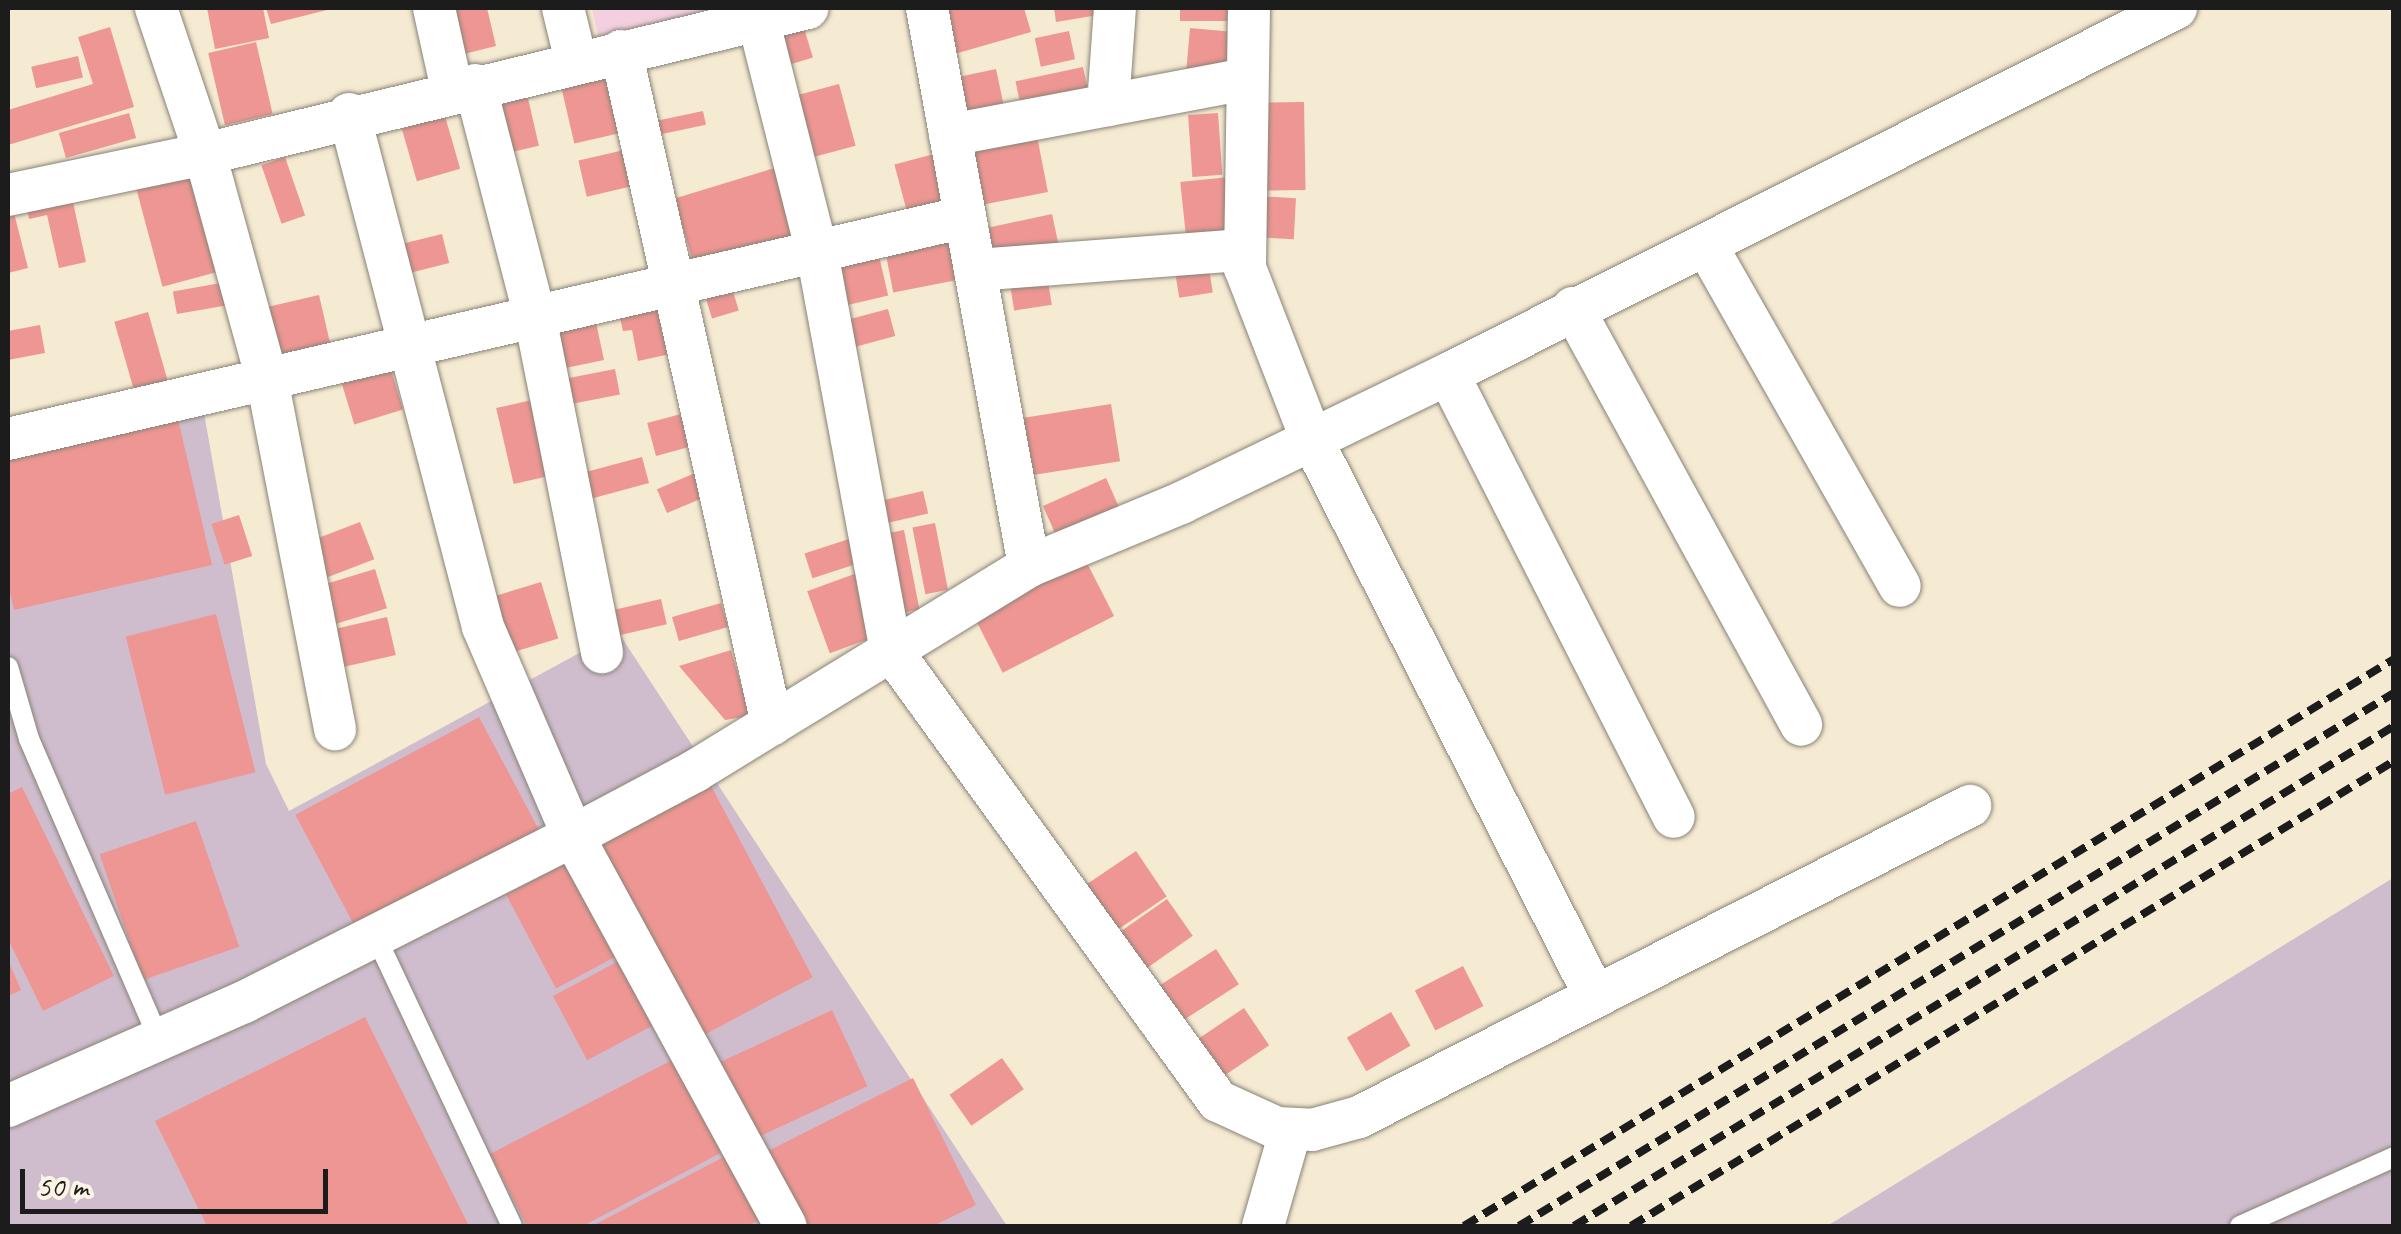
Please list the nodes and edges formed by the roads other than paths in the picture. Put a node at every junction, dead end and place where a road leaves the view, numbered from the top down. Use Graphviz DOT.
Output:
graph roads {
  1 [pos="156,8"];
  2 [pos="434,8"];
  3 [pos="563,8"];
  4 [pos="808,8"];
  5 [pos="927,8"];
  6 [pos="1115,8"];
  7 [pos="1249,8"];
  8 [pos="2176,8"];
  9 [pos="758,19"];
  10 [pos="621,51"];
  11 [pos="576,61"];
  12 [pos="1245,79"];
  13 [pos="464,87"];
  14 [pos="1108,105"];
  15 [pos="349,114"];
  16 [pos="950,135"];
  17 [pos="205,154"];
  18 [pos="8,195"];
  19 [pos="965,217"];
  20 [pos="1706,245"];
  21 [pos="1242,250"];
  22 [pos="816,252"];
  23 [pos="975,270"];
  24 [pos="669,286"];
  25 [pos="1573,308"];
  26 [pos="534,317"];
  27 [pos="406,347"];
  28 [pos="1448,374"];
  29 [pos="267,379"];
  30 [pos="1310,436"];
  31 [pos="8,439"];
  32 [pos="1029,566"];
  33 [pos="1900,586"];
  34 [pos="891,650"];
  35 [pos="602,652"];
  36 [pos="8,667"];
  37 [pos="772,724"];
  38 [pos="1800,724"];
  39 [pos="335,729"];
  40 [pos="1970,806"];
  41 [pos="1674,817"];
  42 [pos="572,836"];
  43 [pos="376,937"];
  44 [pos="1594,994"];
  45 [pos="158,1037"];
  46 [pos="8,1106"];
  47 [pos="1292,1129"];
  48 [pos="2394,1157"];
  49 [pos="512,1226"];
  50 [pos="786,1226"];
  51 [pos="1262,1226"];
  52 [pos="2240,1226"];
  1 -- 17 [label="street"];
  2 -- 13 [label="street"];
  3 -- 11 [label="street"];
  4 -- 9 [label="street"];
  5 -- 16 [label="street"];
  6 -- 14 [label="street"];
  7 -- 12 [label="street"];
  8 -- 20 [label="street"];
  9 -- 10 [label="street"];
  9 -- 22 [label="street"];
  10 -- 11 [label="street"];
  10 -- 24 [label="street"];
  11 -- 13 [label="street"];
  12 -- 14 [label="street"];
  12 -- 21 [label="street"];
  13 -- 15 [label="street"];
  13 -- 26 [label="street"];
  14 -- 16 [label="street"];
  15 -- 17 [label="street"];
  15 -- 27 [label="street"];
  16 -- 19 [label="street"];
  17 -- 18 [label="street"];
  17 -- 29 [label="street"];
  19 -- 22 [label="street"];
  19 -- 23 [label="street"];
  20 -- 25 [label="street"];
  20 -- 33 [label="street"];
  21 -- 23 [label="street"];
  21 -- 30 [label="street"];
  22 -- 24 [label="street"];
  22 -- 34 [label="street"];
  23 -- 32 [label="street"];
  24 -- 26 [label="street"];
  24 -- 37 [label="street"];
  25 -- 28 [label="street"];
  25 -- 38 [label="street"];
  26 -- 27 [label="street"];
  26 -- 35 [label="street"];
  27 -- 29 [label="street"];
  27 -- 42 [label="street"];
  28 -- 30 [label="street"];
  28 -- 41 [label="street"];
  29 -- 31 [label="street"];
  29 -- 39 [label="street"];
  30 -- 32 [label="street"];
  30 -- 44 [label="street"];
  32 -- 34 [label="street"];
  34 -- 37 [label="street"];
  34 -- 47 [label="street"];
  36 -- 45 [label="lane"];
  37 -- 42 [label="street"];
  40 -- 44 [label="street"];
  42 -- 43 [label="street"];
  42 -- 50 [label="street"];
  43 -- 45 [label="street"];
  43 -- 49 [label="lane"];
  44 -- 47 [label="street"];
  45 -- 46 [label="street"];
  47 -- 51 [label="street"];
  48 -- 52 [label="lane"];
}
